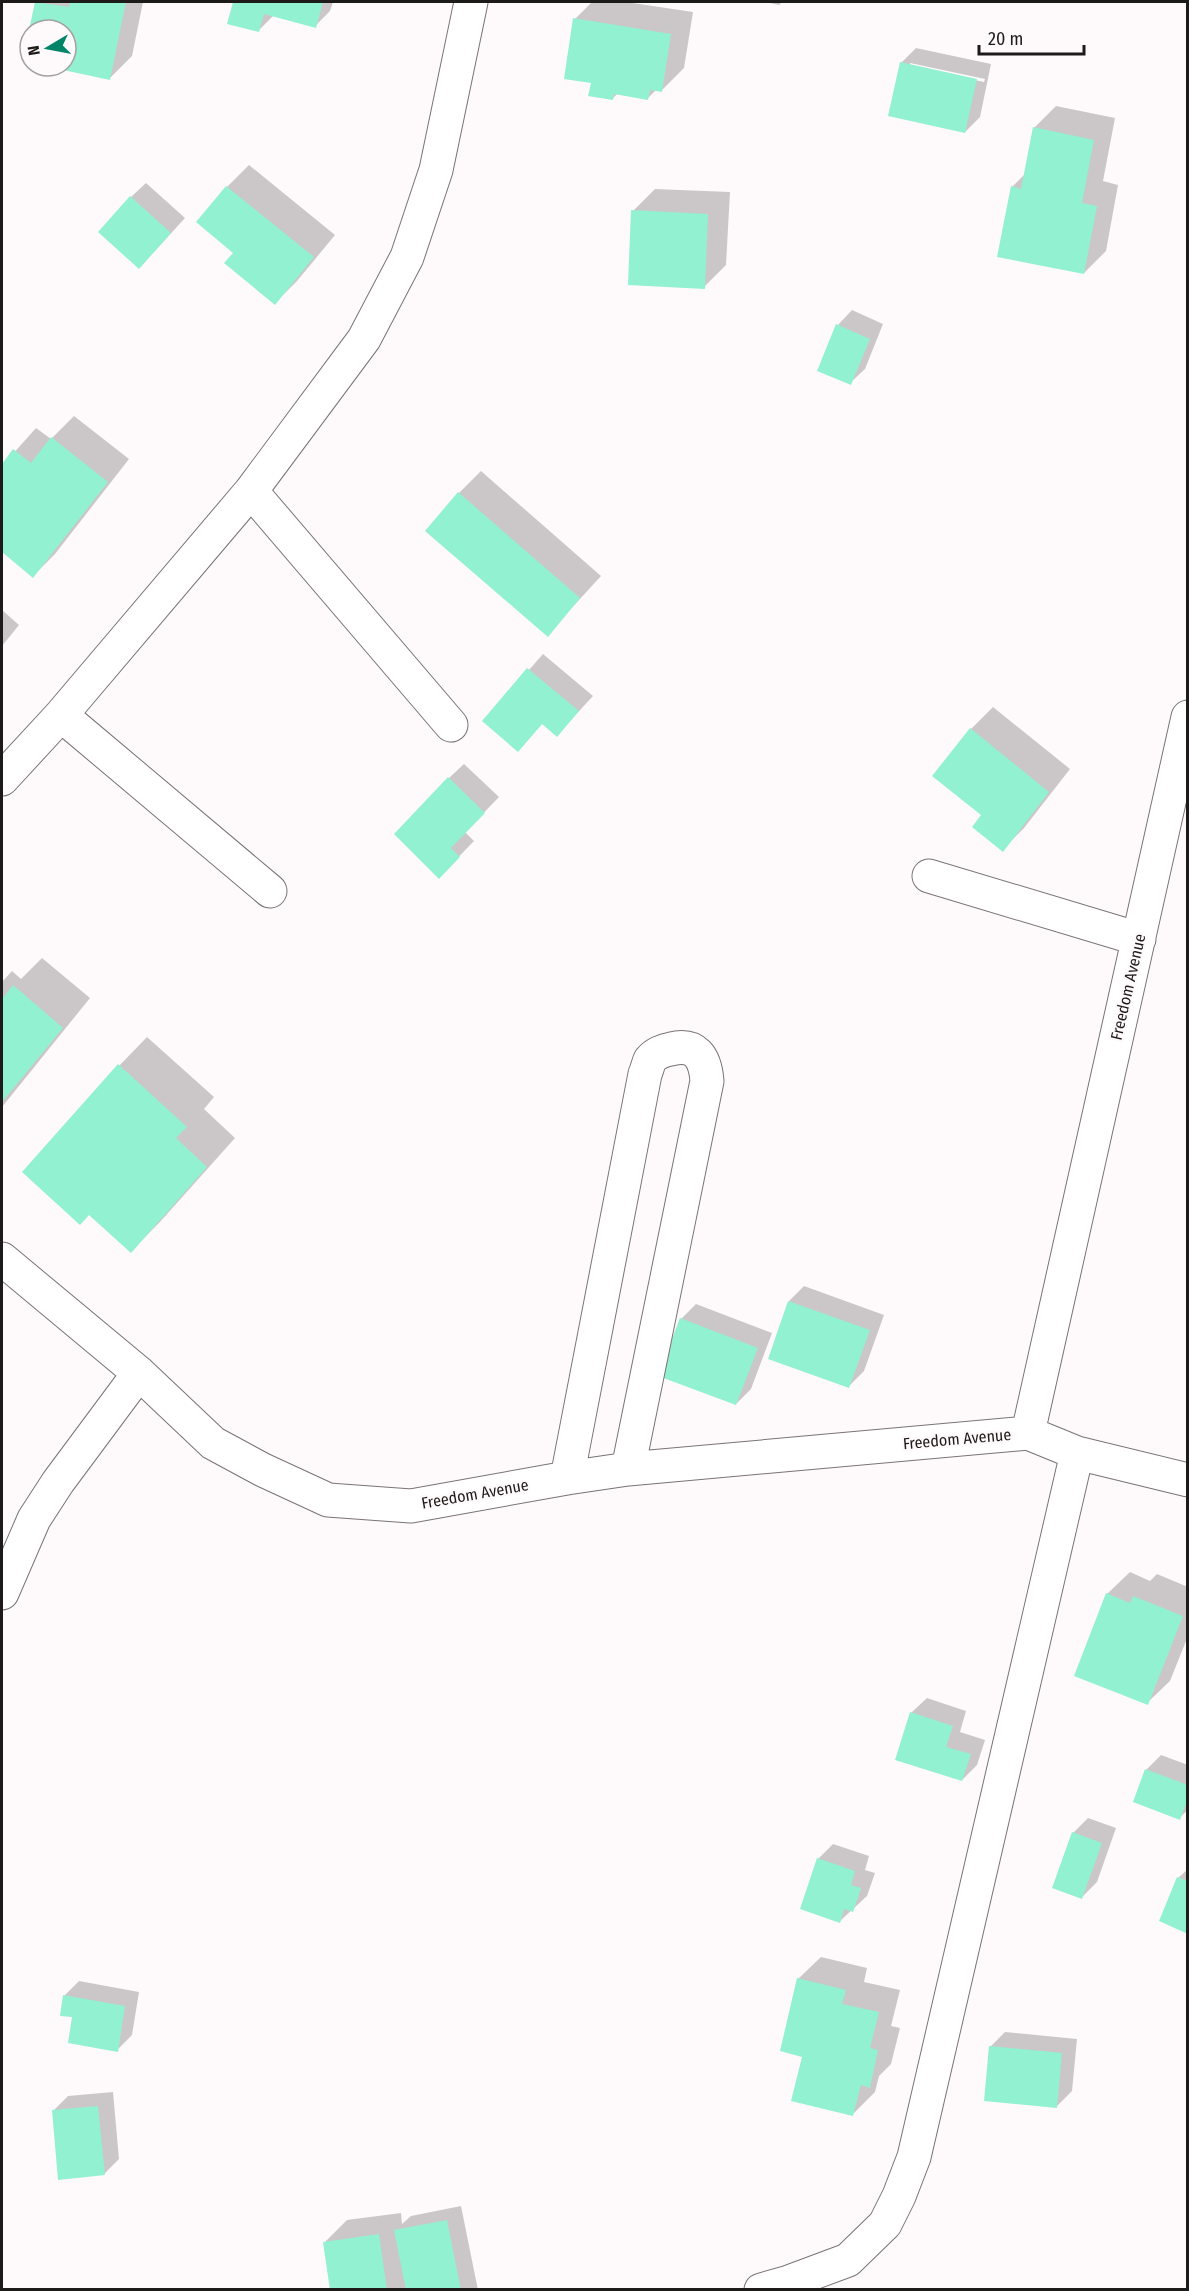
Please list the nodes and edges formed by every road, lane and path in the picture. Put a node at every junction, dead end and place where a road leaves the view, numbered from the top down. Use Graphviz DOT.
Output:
graph roads {
  1 [pos="471,2"];
  2 [pos="251,491"];
  3 [pos="61,716"];
  4 [pos="1188,717"];
  5 [pos="451,725"];
  6 [pos="2,779"];
  7 [pos="929,876"];
  8 [pos="270,891"];
  9 [pos="1139,939"];
  10 [pos="2,1259"];
  11 [pos="139,1373"];
  12 [pos="1028,1433"];
  13 [pos="1077,1453"];
  14 [pos="628,1469"];
  15 [pos="567,1478"];
  16 [pos="1188,1480"];
  17 [pos="2,1593"];
  18 [pos="761,2289"];
  1 -- 2 [label="street"];
  2 -- 3 [label="street"];
  2 -- 5 [label="street"];
  3 -- 6 [label="street"];
  3 -- 8 [label="street"];
  4 -- 9 [label="street, Freedom Avenue"];
  7 -- 9 [label="street"];
  9 -- 12 [label="street, Freedom Avenue"];
  10 -- 11 [label="street, Freedom Avenue"];
  11 -- 15 [label="street, Freedom Avenue"];
  11 -- 17 [label="street"];
  12 -- 13 [label="street, Freedom Avenue"];
  12 -- 14 [label="street, Freedom Avenue"];
  13 -- 16 [label="street, Freedom Avenue"];
  13 -- 18 [label="street"];
  14 -- 15 [label="street, Freedom Avenue"];
  14 -- 15 [label="street"];
}
